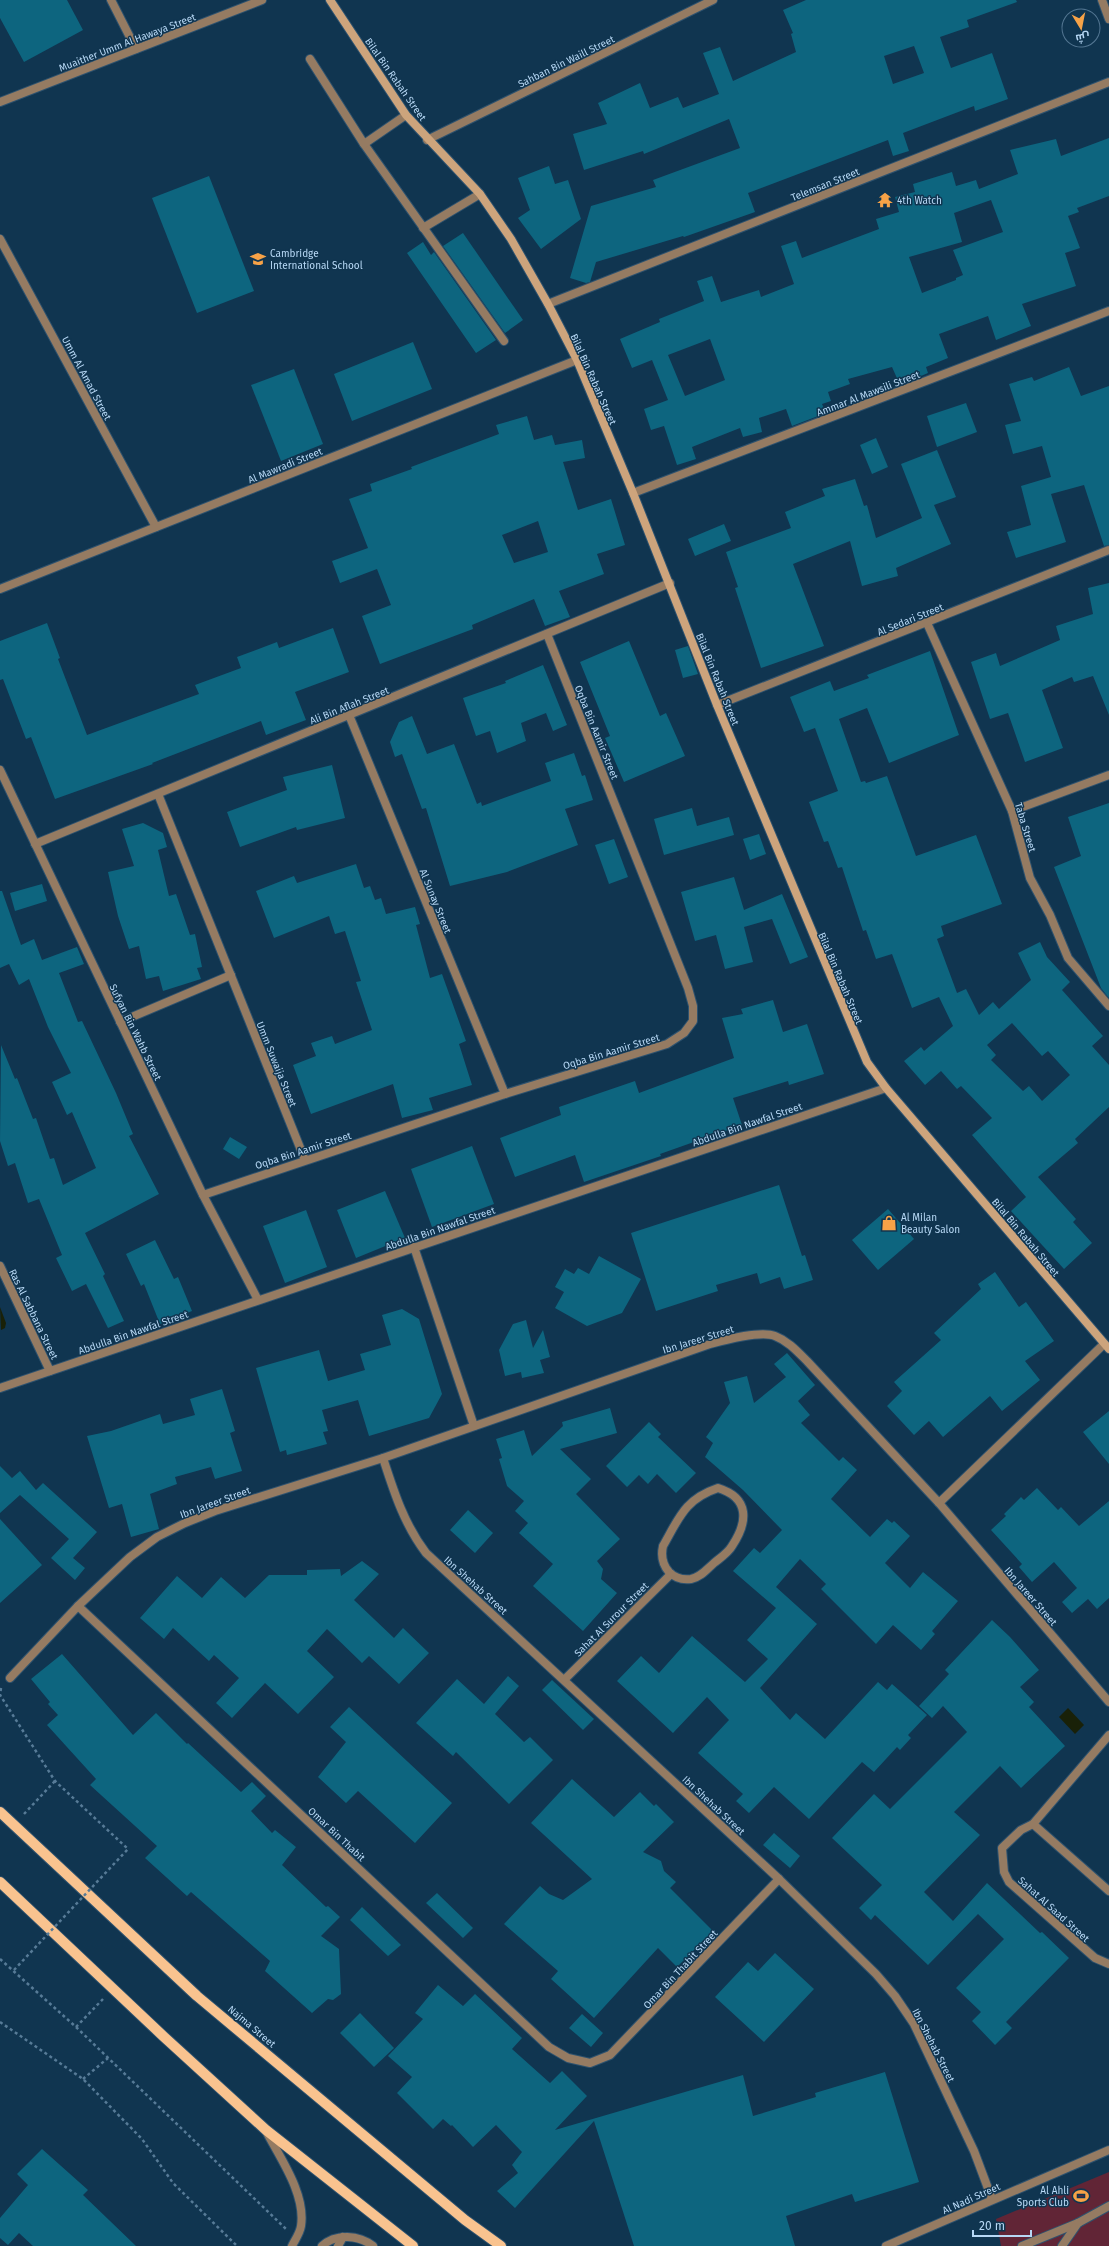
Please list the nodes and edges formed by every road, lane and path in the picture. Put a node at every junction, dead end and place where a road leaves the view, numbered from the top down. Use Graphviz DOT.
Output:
graph roads {
  1 [pos="111,0"];
  2 [pos="262,0"];
  3 [pos="330,0"];
  4 [pos="713,0"];
  5 [pos="1102,0"];
  6 [pos="1109,19"];
  7 [pos="136,49"];
  8 [pos="310,59"];
  9 [pos="1109,82"];
  10 [pos="0,102"];
  11 [pos="406,115"];
  12 [pos="427,140"];
  13 [pos="364,144"];
  14 [pos="480,194"];
  15 [pos="423,228"];
  16 [pos="0,239"];
  17 [pos="548,304"];
  18 [pos="1109,311"];
  19 [pos="504,341"];
  20 [pos="577,360"];
  21 [pos="633,493"];
  22 [pos="156,527"];
  23 [pos="1109,550"];
  24 [pos="670,583"];
  25 [pos="0,589"];
  26 [pos="927,623"];
  27 [pos="548,634"];
  28 [pos="717,705"];
  29 [pos="349,716"];
  30 [pos="0,770"];
  31 [pos="1109,775"];
  32 [pos="158,794"];
  33 [pos="1012,811"];
  34 [pos="35,844"];
  35 [pos="231,975"];
  36 [pos="1108,1002"];
  37 [pos="120,1022"];
  38 [pos="886,1088"];
  39 [pos="505,1094"];
  40 [pos="305,1160"];
  41 [pos="203,1194"];
  42 [pos="414,1247"];
  43 [pos="0,1266"];
  44 [pos="258,1300"];
  45 [pos="1107,1346"];
  46 [pos="50,1371"];
  47 [pos="0,1388"];
  48 [pos="474,1426"];
  49 [pos="383,1458"];
  50 [pos="938,1503"];
  51 [pos="671,1574"];
  52 [pos="78,1606"];
  53 [pos="10,1678"];
  54 [pos="565,1679"];
  55 [pos="1109,1702"];
  56 [pos="1109,1735"];
  57 [pos="55,1780"];
  58 [pos="0,1812"];
  59 [pos="14,1824"];
  60 [pos="1033,1824"];
  61 [pos="779,1879"];
  62 [pos="0,1882"];
  63 [pos="1109,1891"];
  64 [pos="0,1959"];
  65 [pos="1109,1964"];
  66 [pos="14,1970"];
  67 [pos="112,1988"];
  68 [pos="0,2022"];
  69 [pos="76,2027"];
  70 [pos="108,2058"];
  71 [pos="83,2079"];
  72 [pos="266,2130"];
  73 [pos="1109,2150"];
  74 [pos="992,2199"];
  75 [pos="1109,2206"];
  76 [pos="1078,2223"];
  77 [pos="343,2237"];
  78 [pos="294,2242"];
  79 [pos="237,2246"];
  80 [pos="322,2246"];
  81 [pos="338,2246"];
  82 [pos="373,2246"];
  83 [pos="413,2246"];
  84 [pos="501,2246"];
  85 [pos="886,2246"];
  86 [pos="1022,2246"];
  87 [pos="1062,2246"];
  1 -- 7 [label="street"];
  2 -- 7 [label="street, Muaither Umm Al Hawaya Street"];
  3 -- 11 [label="street, Bilal Bin Rabah Street"];
  4 -- 12 [label="street, Sahban Bin Waill Street"];
  5 -- 6 [label="street"];
  7 -- 10 [label="street, Muaither Umm Al Hawaya Street"];
  8 -- 13 [label="street"];
  9 -- 17 [label="street, Telemsan Street"];
  11 -- 12 [label="street, Bilal Bin Rabah Street"];
  11 -- 13 [label="street"];
  12 -- 14 [label="street, Bilal Bin Rabah Street"];
  13 -- 15 [label="street"];
  14 -- 15 [label="street"];
  14 -- 17 [label="street, Bilal Bin Rabah Street"];
  15 -- 19 [label="street"];
  16 -- 22 [label="street, Umm Al Amad Street"];
  17 -- 20 [label="street, Bilal Bin Rabah Street"];
  18 -- 21 [label="street, Ammar Al Mawsili Street"];
  20 -- 21 [label="street, Bilal Bin Rabah Street"];
  20 -- 22 [label="street, Al Mawradi Street"];
  21 -- 24 [label="street, Bilal Bin Rabah Street"];
  22 -- 25 [label="street, Al Mawradi Street"];
  23 -- 26 [label="street, Al Sedari Street"];
  24 -- 27 [label="street, Ali Bin Aflah Street"];
  24 -- 28 [label="street, Bilal Bin Rabah Street"];
  26 -- 28 [label="street, Al Sedari Street"];
  26 -- 33 [label="street, Taba Street"];
  27 -- 29 [label="street, Ali Bin Aflah Street"];
  27 -- 39 [label="street, Oqba Bin Aamir Street"];
  28 -- 38 [label="street, Bilal Bin Rabah Street"];
  29 -- 32 [label="street, Ali Bin Aflah Street"];
  29 -- 39 [label="street, Al Sunay Street"];
  30 -- 34 [label="street, Sufyan Bin Wahb Street"];
  31 -- 33 [label="street"];
  32 -- 34 [label="street, Ali Bin Aflah Street"];
  32 -- 35 [label="street, Umm Suwaija Street"];
  33 -- 36 [label="street, Taba Street"];
  34 -- 37 [label="street, Sufyan Bin Wahb Street"];
  35 -- 37 [label="street"];
  35 -- 40 [label="street, Umm Suwaija Street"];
  37 -- 41 [label="street, Sufyan Bin Wahb Street"];
  38 -- 42 [label="street, Abdulla Bin Nawfal Street"];
  38 -- 45 [label="street, Bilal Bin Rabah Street"];
  39 -- 40 [label="street, Oqba Bin Aamir Street"];
  40 -- 41 [label="street, Oqba Bin Aamir Street"];
  41 -- 44 [label="street, Sufyan Bin Wahb Street"];
  42 -- 44 [label="street, Abdulla Bin Nawfal Street"];
  42 -- 48 [label="street"];
  43 -- 46 [label="street, Ras Al Sabbana Street"];
  44 -- 46 [label="street, Abdulla Bin Nawfal Street"];
  45 -- 50 [label="street"];
  46 -- 47 [label="street, Abdulla Bin Nawfal Street"];
  48 -- 49 [label="street, Ibn Jareer Street"];
  48 -- 50 [label="street, Ibn Jareer Street"];
  49 -- 52 [label="street, Ibn Jareer Street"];
  49 -- 54 [label="street, Ibn Shehab Street"];
  50 -- 55 [label="street, Ibn Jareer Street"];
  51 -- 51 [label="street"];
  51 -- 54 [label="street, Sahat Al Surour Street"];
  52 -- 53 [label="street, Ibn Jareer Street"];
  52 -- 61 [label="street, Omar Bin Thabit Street"];
  53 -- 57 [label="path"];
  54 -- 61 [label="street, Ibn Shehab Street"];
  56 -- 60 [label="street, Sahat Al Saad Street"];
  57 -- 59 [label="path"];
  57 -- 66 [label="path, bridge"];
  58 -- 59 [label="main road, Najma Street"];
  59 -- 84 [label="main road, Najma Street"];
  60 -- 63 [label="street"];
  60 -- 65 [label="street, Sahat Al Saad Street"];
  61 -- 74 [label="street, Ibn Shehab Street"];
  62 -- 67 [label="main road"];
  64 -- 66 [label="path"];
  66 -- 69 [label="path"];
  67 -- 69 [label="path"];
  67 -- 72 [label="main road"];
  68 -- 71 [label="path"];
  69 -- 70 [label="path"];
  70 -- 71 [label="path"];
  70 -- 78 [label="path"];
  71 -- 79 [label="path"];
  72 -- 78 [label="street"];
  72 -- 83 [label="main road"];
  73 -- 74 [label="street, Al Nadi Street"];
  74 -- 85 [label="street, Al Nadi Street"];
  75 -- 76 [label="street"];
  76 -- 86 [label="street"];
  76 -- 87 [label="street"];
  77 -- 80 [label="street"];
  77 -- 81 [label="street"];
  77 -- 82 [label="street"];
}
